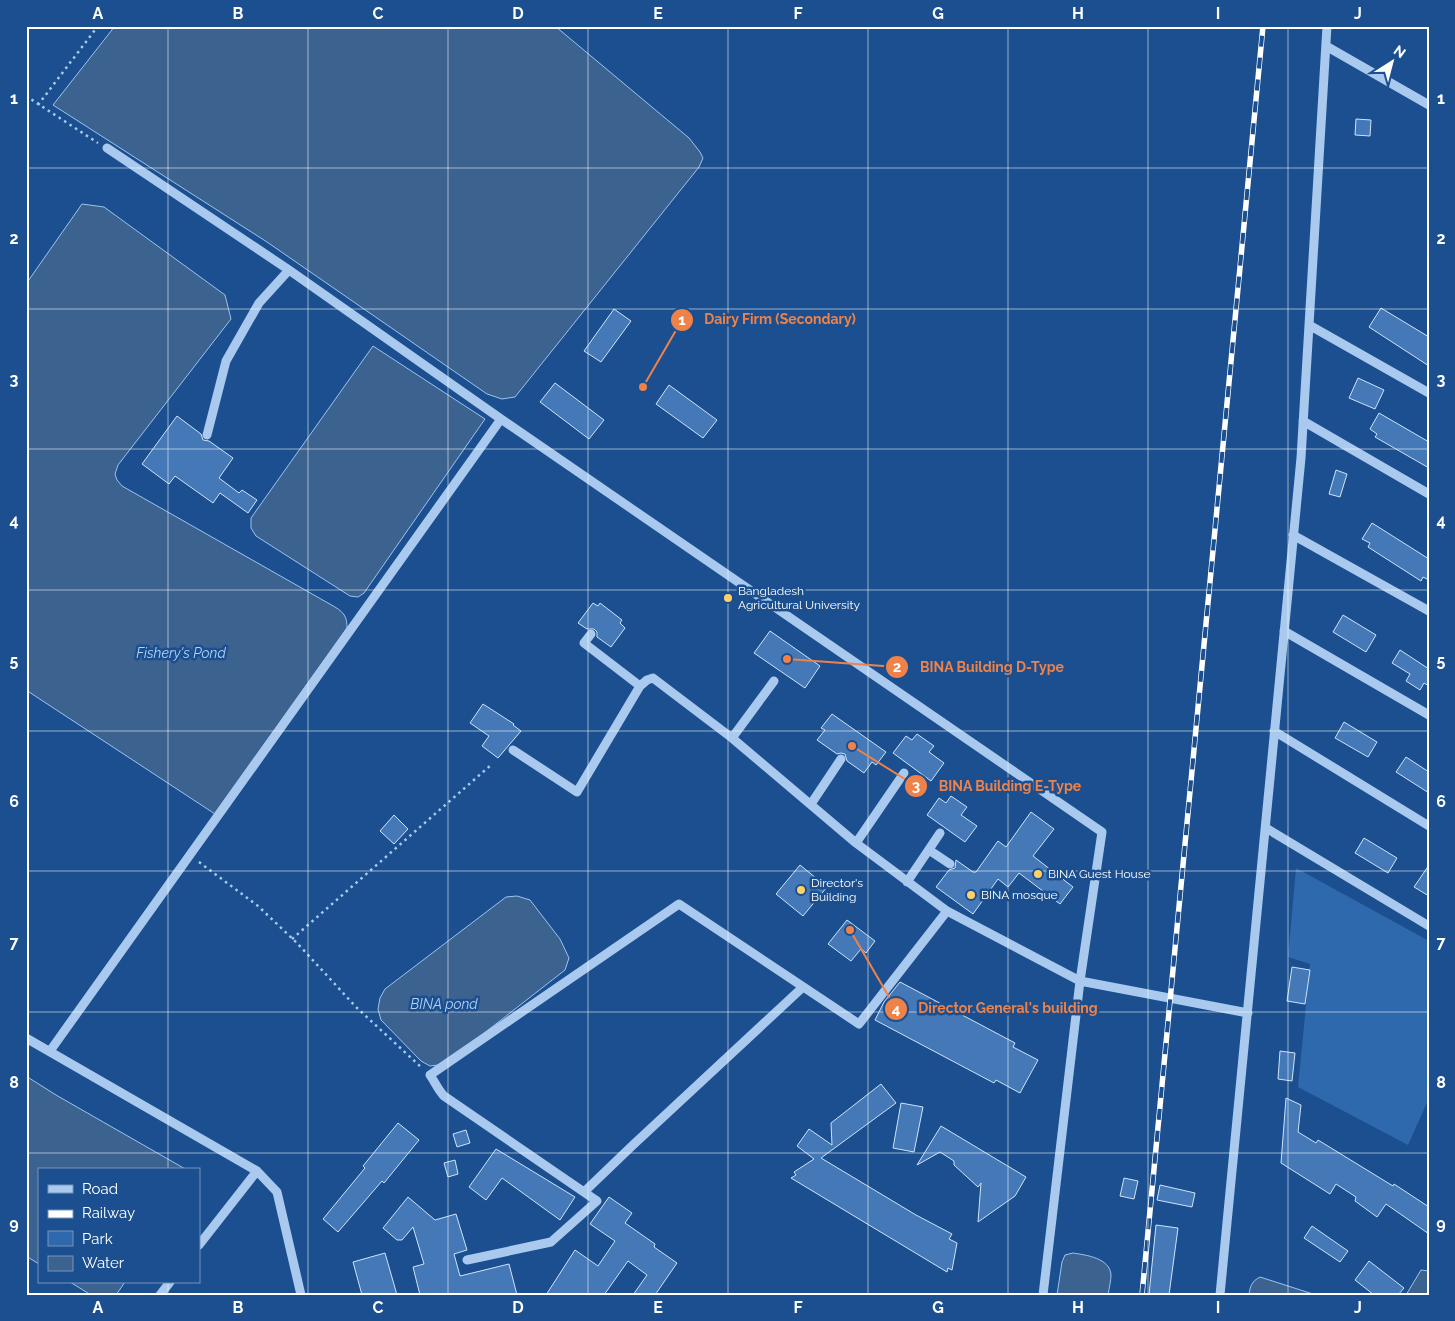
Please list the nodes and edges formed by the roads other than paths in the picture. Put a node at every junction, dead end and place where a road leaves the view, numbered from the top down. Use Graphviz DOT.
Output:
graph roads {
  1 [pos="1327,26"];
  2 [pos="1326,46"];
  3 [pos="1429,105"];
  4 [pos="106,148"];
  5 [pos="289,270"];
  6 [pos="1309,325"];
  7 [pos="1429,393"];
  8 [pos="500,419"];
  9 [pos="1303,421"];
  10 [pos="208,435"];
  11 [pos="1429,494"];
  12 [pos="1293,535"];
  13 [pos="1429,611"];
  14 [pos="1284,631"];
  15 [pos="591,634"];
  16 [pos="774,681"];
  17 [pos="640,686"];
  18 [pos="1429,715"];
  19 [pos="1274,731"];
  20 [pos="732,738"];
  21 [pos="513,750"];
  22 [pos="841,759"];
  23 [pos="904,774"];
  24 [pos="811,804"];
  25 [pos="1429,826"];
  26 [pos="1266,828"];
  27 [pos="940,833"];
  28 [pos="856,843"];
  29 [pos="929,850"];
  30 [pos="950,864"];
  31 [pos="907,882"];
  32 [pos="947,911"];
  33 [pos="1429,926"];
  34 [pos="1080,981"];
  35 [pos="803,987"];
  36 [pos="1248,1014"];
  37 [pos="26,1038"];
  38 [pos="50,1051"];
  39 [pos="256,1172"];
  40 [pos="584,1192"];
  41 [pos="200,1244"];
  42 [pos="467,1260"];
  43 [pos="168,1284"];
  44 [pos="160,1295"];
  45 [pos="301,1295"];
  46 [pos="1043,1295"];
  47 [pos="1220,1295"];
  1 -- 2 [label="street"];
  2 -- 3 [label="street"];
  2 -- 6 [label="street"];
  4 -- 5 [label="street"];
  5 -- 8 [label="street"];
  5 -- 10 [label="street"];
  6 -- 7 [label="street"];
  6 -- 9 [label="street"];
  8 -- 34 [label="street"];
  8 -- 38 [label="street"];
  9 -- 11 [label="street"];
  9 -- 12 [label="street"];
  12 -- 13 [label="street"];
  12 -- 14 [label="street"];
  14 -- 18 [label="street"];
  14 -- 19 [label="street"];
  15 -- 17 [label="street"];
  16 -- 20 [label="street"];
  17 -- 20 [label="street"];
  17 -- 21 [label="street"];
  19 -- 25 [label="street"];
  19 -- 26 [label="street"];
  20 -- 24 [label="street"];
  22 -- 24 [label="street"];
  23 -- 28 [label="street"];
  24 -- 28 [label="street"];
  26 -- 33 [label="street"];
  26 -- 36 [label="street"];
  27 -- 29 [label="street"];
  28 -- 31 [label="street"];
  29 -- 30 [label="street"];
  29 -- 31 [label="street"];
  31 -- 32 [label="street"];
  32 -- 34 [label="street"];
  32 -- 35 [label="street"];
  34 -- 36 [label="street"];
  34 -- 46 [label="street"];
  35 -- 40 [label="street"];
  35 -- 40 [label="street"];
  36 -- 47 [label="street"];
  37 -- 38 [label="street"];
  38 -- 39 [label="street"];
  39 -- 41 [label="street"];
  39 -- 45 [label="street"];
  40 -- 42 [label="street"];
  43 -- 44 [label="street"];
}
